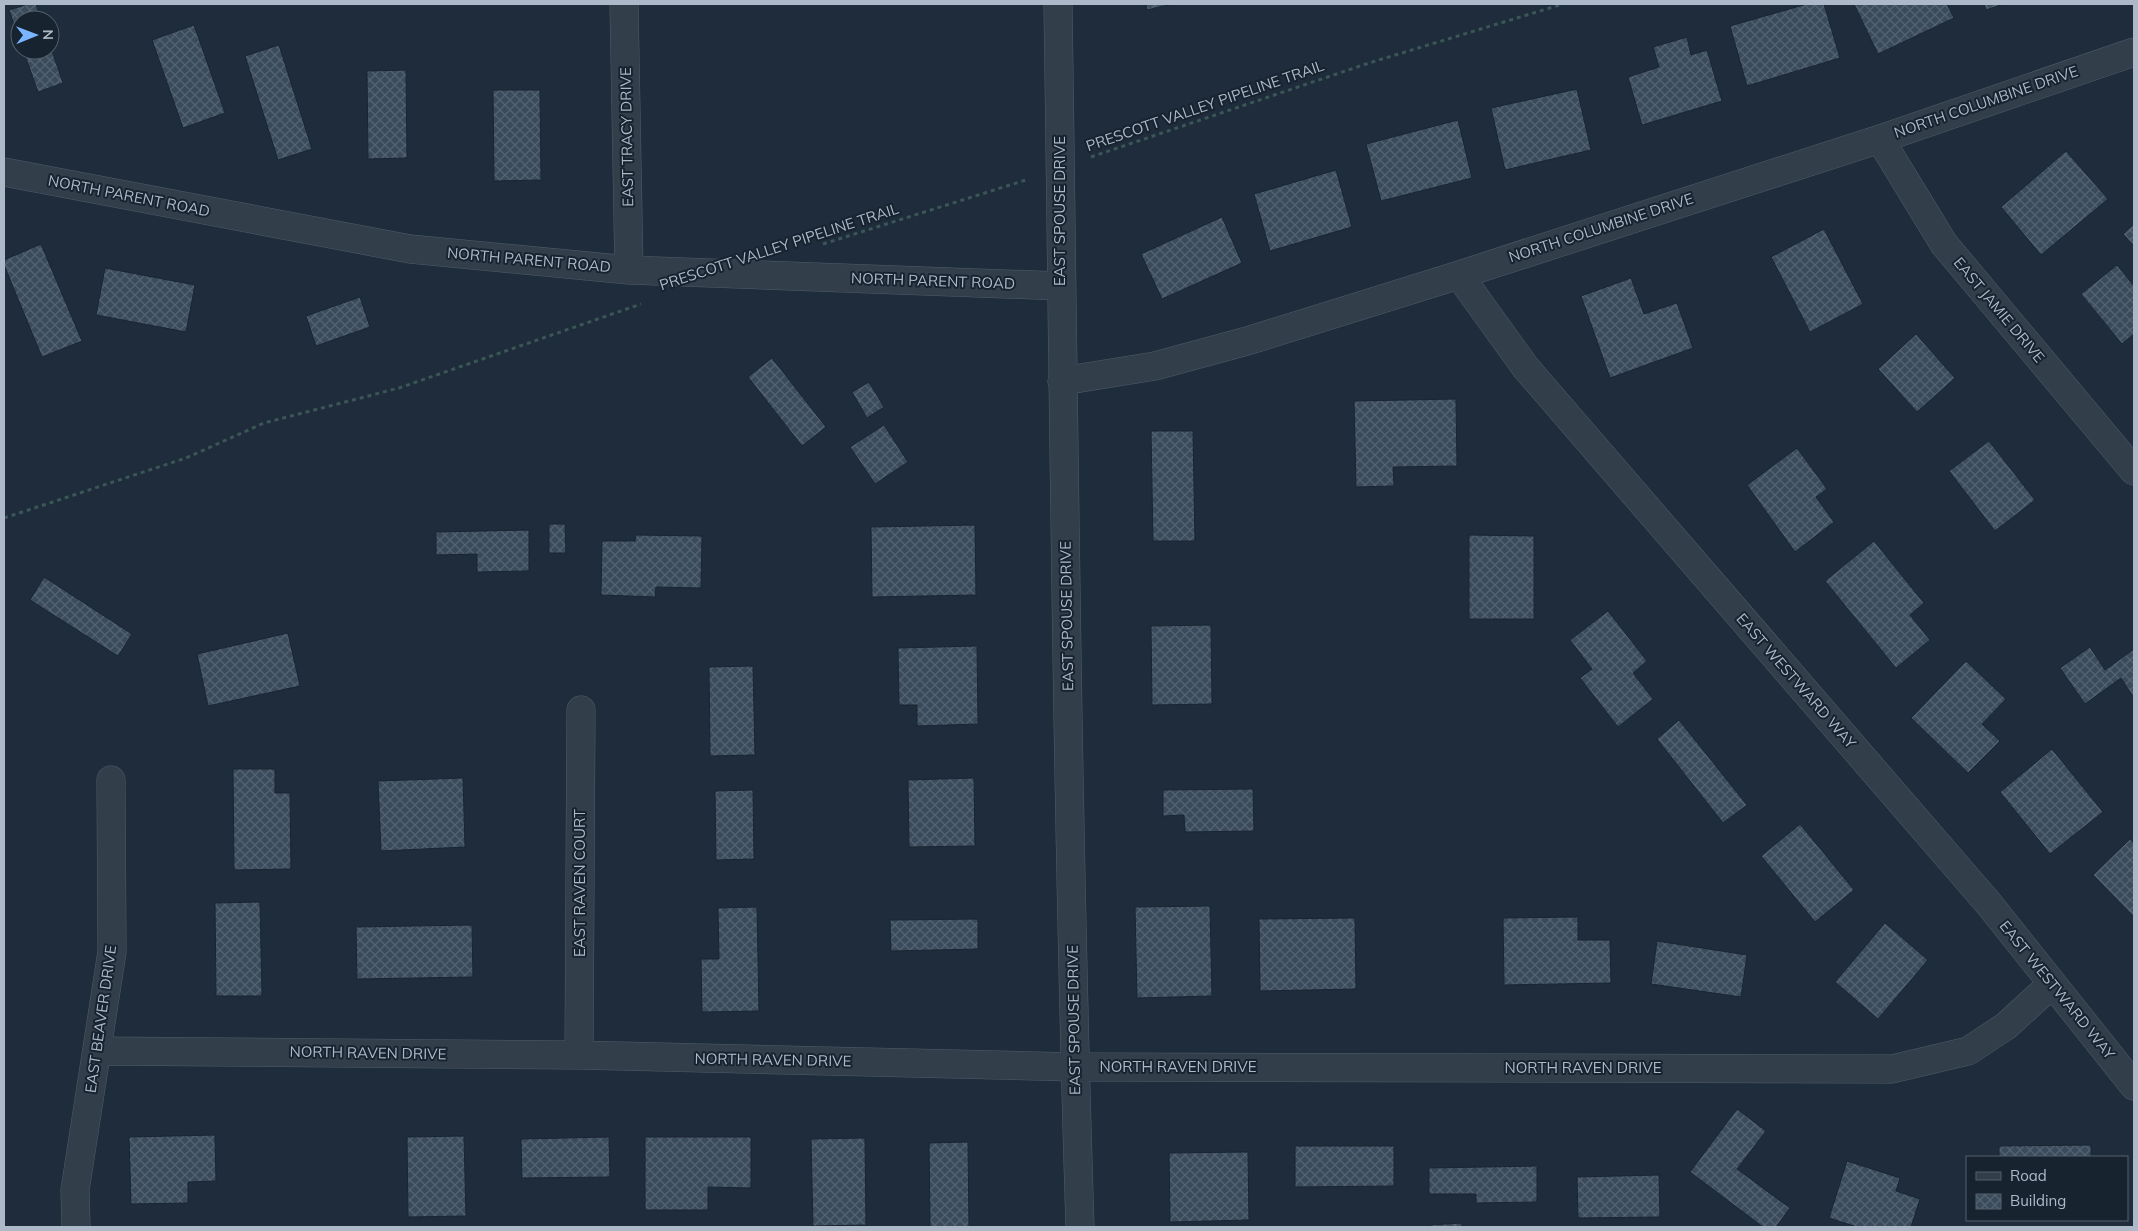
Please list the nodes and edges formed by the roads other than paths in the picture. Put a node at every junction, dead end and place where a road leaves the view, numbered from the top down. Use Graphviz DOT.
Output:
graph roads {
  1 [pos="624,4"];
  2 [pos="1058,4"];
  3 [pos="2134,52"];
  4 [pos="1880,139"];
  5 [pos="4,172"];
  6 [pos="629,270"];
  7 [pos="1459,275"];
  8 [pos="1061,286"];
  9 [pos="1062,380"];
  10 [pos="2134,471"];
  11 [pos="581,710"];
  12 [pos="111,780"];
  13 [pos="2052,984"];
  14 [pos="98,1051"];
  15 [pos="579,1055"];
  16 [pos="1075,1067"];
  17 [pos="2134,1086"];
  18 [pos="76,1227"];
  19 [pos="1080,1227"];
  1 -- 6 [label="street, EAST TRACY DRIVE"];
  2 -- 8 [label="street, EAST SPOUSE DRIVE"];
  3 -- 4 [label="street, NORTH COLUMBINE DRIVE"];
  4 -- 7 [label="street, NORTH COLUMBINE DRIVE"];
  4 -- 10 [label="street, EAST JAMIE DRIVE"];
  5 -- 6 [label="street, NORTH PARENT ROAD"];
  6 -- 8 [label="street, NORTH PARENT ROAD"];
  7 -- 9 [label="street, NORTH COLUMBINE DRIVE"];
  7 -- 13 [label="street, EAST WESTWARD WAY"];
  8 -- 9 [label="street, EAST SPOUSE DRIVE"];
  9 -- 16 [label="street, EAST SPOUSE DRIVE"];
  11 -- 15 [label="street, EAST RAVEN COURT"];
  12 -- 14 [label="street, EAST BEAVER DRIVE"];
  13 -- 16 [label="street, NORTH RAVEN DRIVE"];
  13 -- 17 [label="street, EAST WESTWARD WAY"];
  14 -- 15 [label="street, NORTH RAVEN DRIVE"];
  14 -- 18 [label="street, EAST BEAVER DRIVE"];
  15 -- 16 [label="street, NORTH RAVEN DRIVE"];
  16 -- 19 [label="street, EAST SPOUSE DRIVE"];
}
